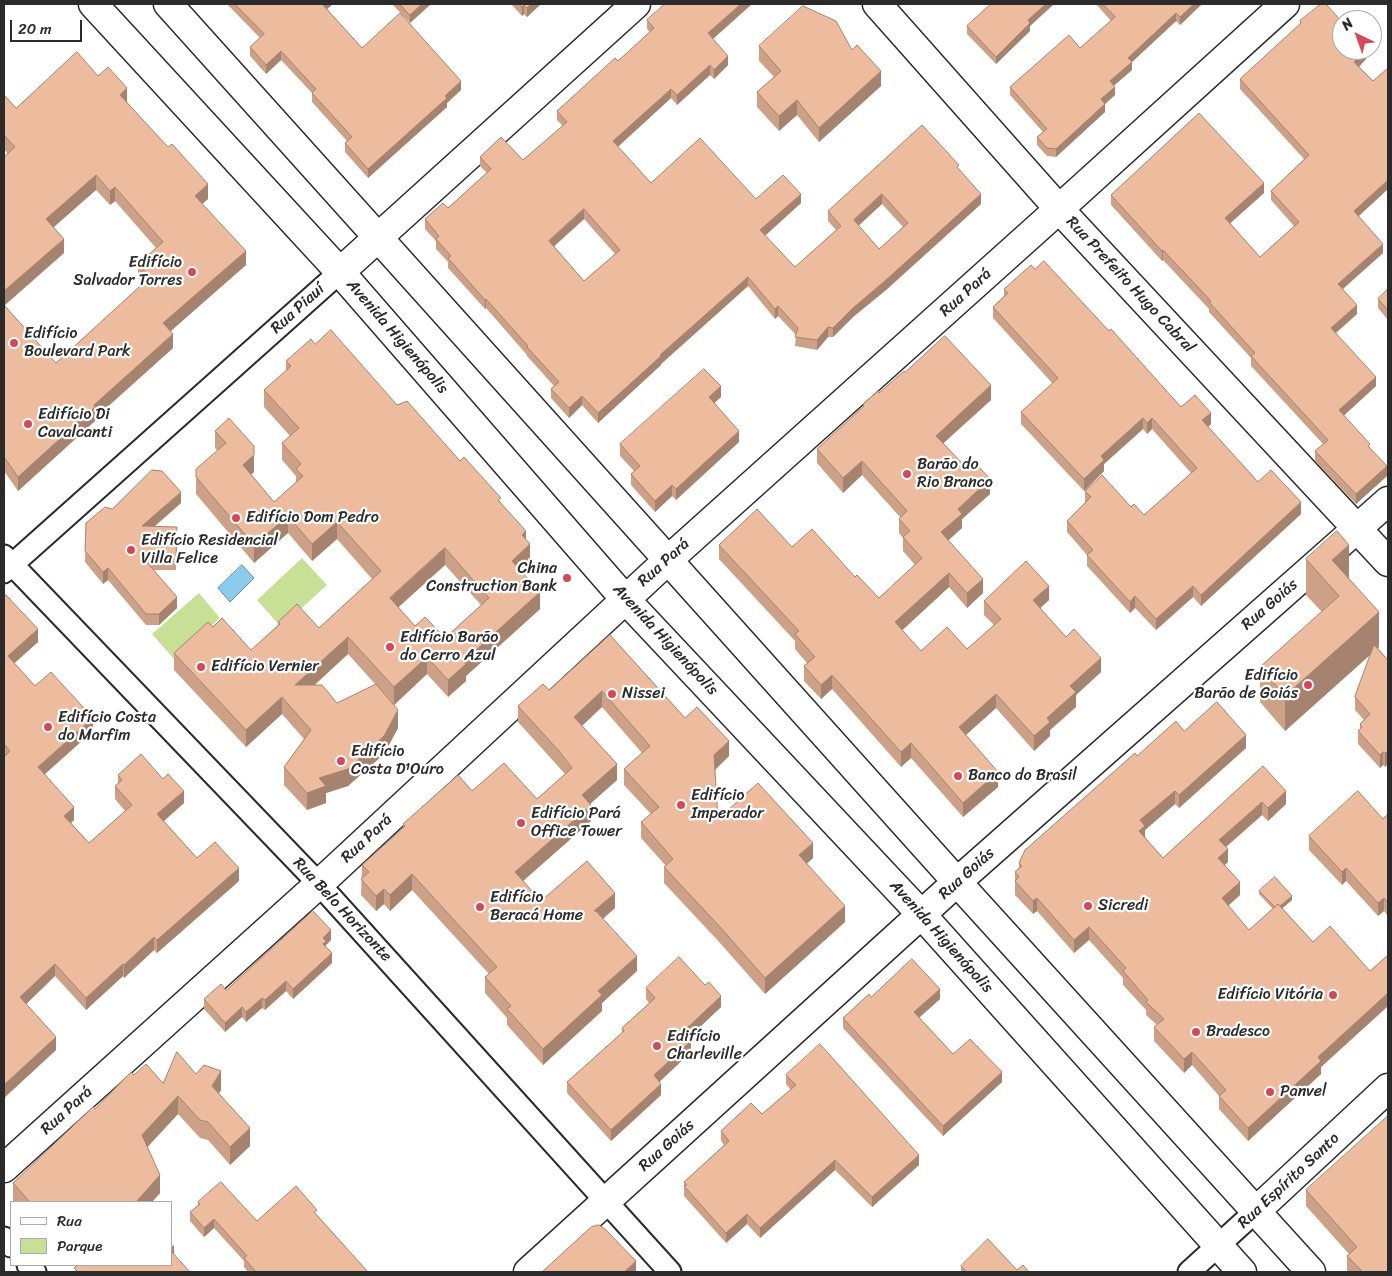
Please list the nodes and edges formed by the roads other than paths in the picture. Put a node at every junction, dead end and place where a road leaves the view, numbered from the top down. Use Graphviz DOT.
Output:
graph roads {
  1 [pos="93,4"];
  2 [pos="168,4"];
  3 [pos="636,4"];
  4 [pos="876,4"];
  5 [pos="1285,4"];
  6 [pos="1059,208"];
  7 [pos="378,238"];
  8 [pos="340,272"];
  9 [pos="1388,501"];
  10 [pos="1358,528"];
  11 [pos="668,560"];
  12 [pos="1388,562"];
  13 [pos="6,564"];
  14 [pos="625,599"];
  15 [pos="957,882"];
  16 [pos="319,884"];
  17 [pos="921,914"];
  18 [pos="1388,1088"];
  19 [pos="4,1168"];
  20 [pos="607,1202"];
  21 [pos="1256,1211"];
  22 [pos="1219,1246"];
  23 [pos="528,1272"];
  24 [pos="670,1272"];
  25 [pos="1189,1272"];
  26 [pos="1242,1272"];
  27 [pos="1312,1272"];
  1 -- 8 [label="main road, Avenida Higienópolis"];
  2 -- 7 [label="main road"];
  3 -- 7 [label="main road, Rua Piauí"];
  4 -- 6 [label="main road, Rua Prefeito Hugo Cabral"];
  5 -- 6 [label="main road, Rua Pará"];
  6 -- 10 [label="main road, Rua Prefeito Hugo Cabral"];
  6 -- 11 [label="main road, Rua Pará"];
  7 -- 8 [label="main road, Rua Piauí"];
  7 -- 11 [label="main road"];
  8 -- 13 [label="street, Rua Piauí"];
  8 -- 14 [label="main road, Avenida Higienópolis"];
  9 -- 10 [label="main road, Rua Goiás"];
  10 -- 12 [label="main road, Rua Prefeito Hugo Cabral"];
  10 -- 15 [label="main road, Rua Goiás"];
  11 -- 14 [label="main road, Rua Pará"];
  11 -- 15 [label="main road"];
  13 -- 16 [label="street, Rua Belo Horizonte"];
  14 -- 16 [label="main road, Rua Pará"];
  14 -- 17 [label="main road, Avenida Higienópolis"];
  15 -- 17 [label="main road, Rua Goiás"];
  15 -- 21 [label="main road"];
  16 -- 19 [label="main road, Rua Pará"];
  16 -- 20 [label="street, Rua Belo Horizonte"];
  17 -- 20 [label="main road, Rua Goiás"];
  17 -- 22 [label="main road, Avenida Higienópolis"];
  18 -- 21 [label="main road, Rua Espírito Santo"];
  20 -- 23 [label="main road, Rua Goiás"];
  20 -- 24 [label="street, Rua Belo Horizonte"];
  21 -- 22 [label="street, Rua Espírito Santo"];
  21 -- 27 [label="main road"];
  22 -- 25 [label="street, Rua Espírito Santo"];
  22 -- 26 [label="main road, Avenida Higienópolis"];
}
